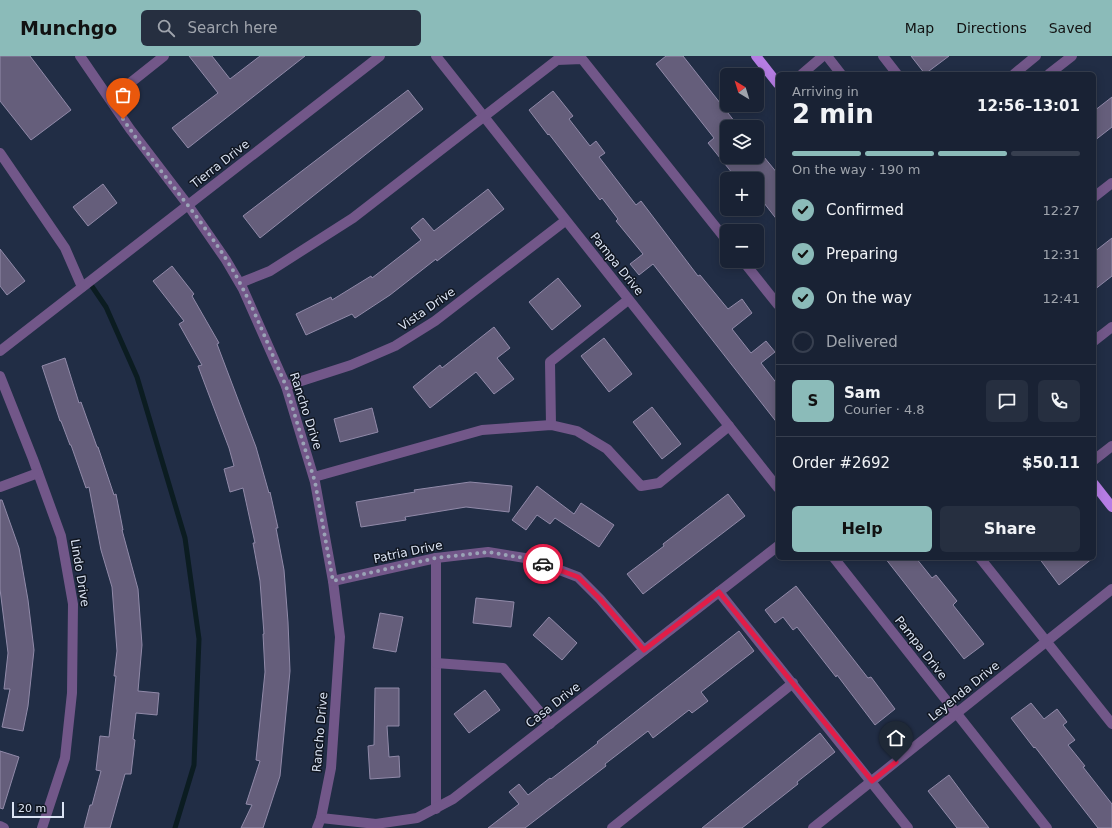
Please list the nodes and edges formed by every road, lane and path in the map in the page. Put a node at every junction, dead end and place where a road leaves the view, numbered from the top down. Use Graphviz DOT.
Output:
graph roads {
  1 [pos="80,56"];
  2 [pos="164,56"];
  3 [pos="380,56"];
  4 [pos="436,56"];
  5 [pos="756,56"];
  6 [pos="823,56"];
  7 [pos="827,56"];
  8 [pos="883,56"];
  9 [pos="1036,56"];
  10 [pos="1072,56"];
  11 [pos="804,72"];
  12 [pos="839,72"];
  13 [pos="895,72"];
  14 [pos="1016,72"];
  15 [pos="1052,72"];
  16 [pos="776,81"];
  17 [pos="110,99"];
  18 [pos="484,116"];
  19 [pos="0,153"];
  20 [pos="1112,183"];
  21 [pos="1096,195"];
  22 [pos="188,205"];
  23 [pos="565,221"];
  24 [pos="720,232"];
  25 [pos="749,268"];
  26 [pos="240,283"];
  27 [pos="82,287"];
  28 [pos="628,300"];
  29 [pos="776,302"];
  30 [pos="1112,327"];
  31 [pos="1096,339"];
  32 [pos="0,351"];
  33 [pos="0,376"];
  34 [pos="286,386"];
  35 [pos="551,425"];
  36 [pos="729,426"];
  37 [pos="1112,446"];
  38 [pos="1096,458"];
  39 [pos="38,473"];
  40 [pos="314,477"];
  41 [pos="776,485"];
  42 [pos="0,487"];
  43 [pos="1096,487"];
  44 [pos="1112,507"];
  45 [pos="776,548"];
  46 [pos="436,558"];
  47 [pos="836,560"];
  48 [pos="982,560"];
  49 [pos="333,581"];
  50 [pos="1112,589"];
  51 [pos="719,592"];
  52 [pos="1046,642"];
  53 [pos="644,650"];
  54 [pos="436,663"];
  55 [pos="793,683"];
  56 [pos="956,714"];
  57 [pos="550,724"];
  58 [pos="1112,724"];
  59 [pos="872,781"];
  60 [pos="436,809"];
  61 [pos="321,818"];
  62 [pos="0,826"];
  63 [pos="4,828"];
  64 [pos="42,828"];
  65 [pos="317,828"];
  66 [pos="612,828"];
  67 [pos="813,828"];
  68 [pos="908,828"];
  69 [pos="1047,828"];
  1 -- 17 [label="street, Rancho Drive"];
  2 -- 17 [label="street"];
  3 -- 22 [label="street, Tierra Drive"];
  4 -- 18 [label="street, Pampa Drive"];
  5 -- 16 [label="main road"];
  6 -- 11 [label="street"];
  7 -- 12 [label="street"];
  8 -- 13 [label="street"];
  9 -- 14 [label="street"];
  10 -- 15 [label="street"];
  17 -- 22 [label="street, Rancho Drive"];
  18 -- 23 [label="street, Pampa Drive"];
  18 -- 24 [label="street"];
  18 -- 26 [label="street"];
  19 -- 27 [label="street"];
  20 -- 21 [label="street"];
  22 -- 26 [label="street, Rancho Drive"];
  22 -- 27 [label="street, Tierra Drive"];
  23 -- 28 [label="street, Pampa Drive"];
  23 -- 34 [label="street, Vista Drive"];
  25 -- 29 [label="street"];
  26 -- 34 [label="street, Rancho Drive"];
  27 -- 32 [label="street, Tierra Drive"];
  28 -- 35 [label="street"];
  28 -- 36 [label="street, Pampa Drive"];
  30 -- 31 [label="street"];
  33 -- 39 [label="street, Lindo Drive"];
  34 -- 40 [label="street, Rancho Drive"];
  35 -- 36 [label="street"];
  35 -- 40 [label="street"];
  36 -- 41 [label="street, Pampa Drive"];
  37 -- 38 [label="street"];
  39 -- 42 [label="street"];
  39 -- 64 [label="street, Lindo Drive"];
  40 -- 49 [label="street, Rancho Drive"];
  43 -- 44 [label="main road"];
  45 -- 51 [label="street, Casa Drive"];
  46 -- 49 [label="street, Patria Drive"];
  46 -- 53 [label="street, Patria Drive"];
  46 -- 54 [label="street"];
  47 -- 56 [label="street, Pampa Drive"];
  48 -- 52 [label="street"];
  49 -- 61 [label="street, Rancho Drive"];
  50 -- 52 [label="street, Leyenda Drive"];
  51 -- 53 [label="street, Casa Drive"];
  51 -- 55 [label="street"];
  52 -- 56 [label="street, Leyenda Drive"];
  52 -- 58 [label="street"];
  53 -- 57 [label="street, Casa Drive"];
  54 -- 57 [label="street"];
  54 -- 60 [label="street"];
  55 -- 59 [label="street"];
  55 -- 66 [label="street"];
  56 -- 59 [label="street, Leyenda Drive"];
  56 -- 69 [label="street, Pampa Drive"];
  57 -- 60 [label="street, Casa Drive"];
  59 -- 67 [label="street, Leyenda Drive"];
  59 -- 68 [label="street"];
  60 -- 61 [label="street, Casa Drive"];
  61 -- 65 [label="street, Rancho Drive"];
  62 -- 63 [label="street"];
}
